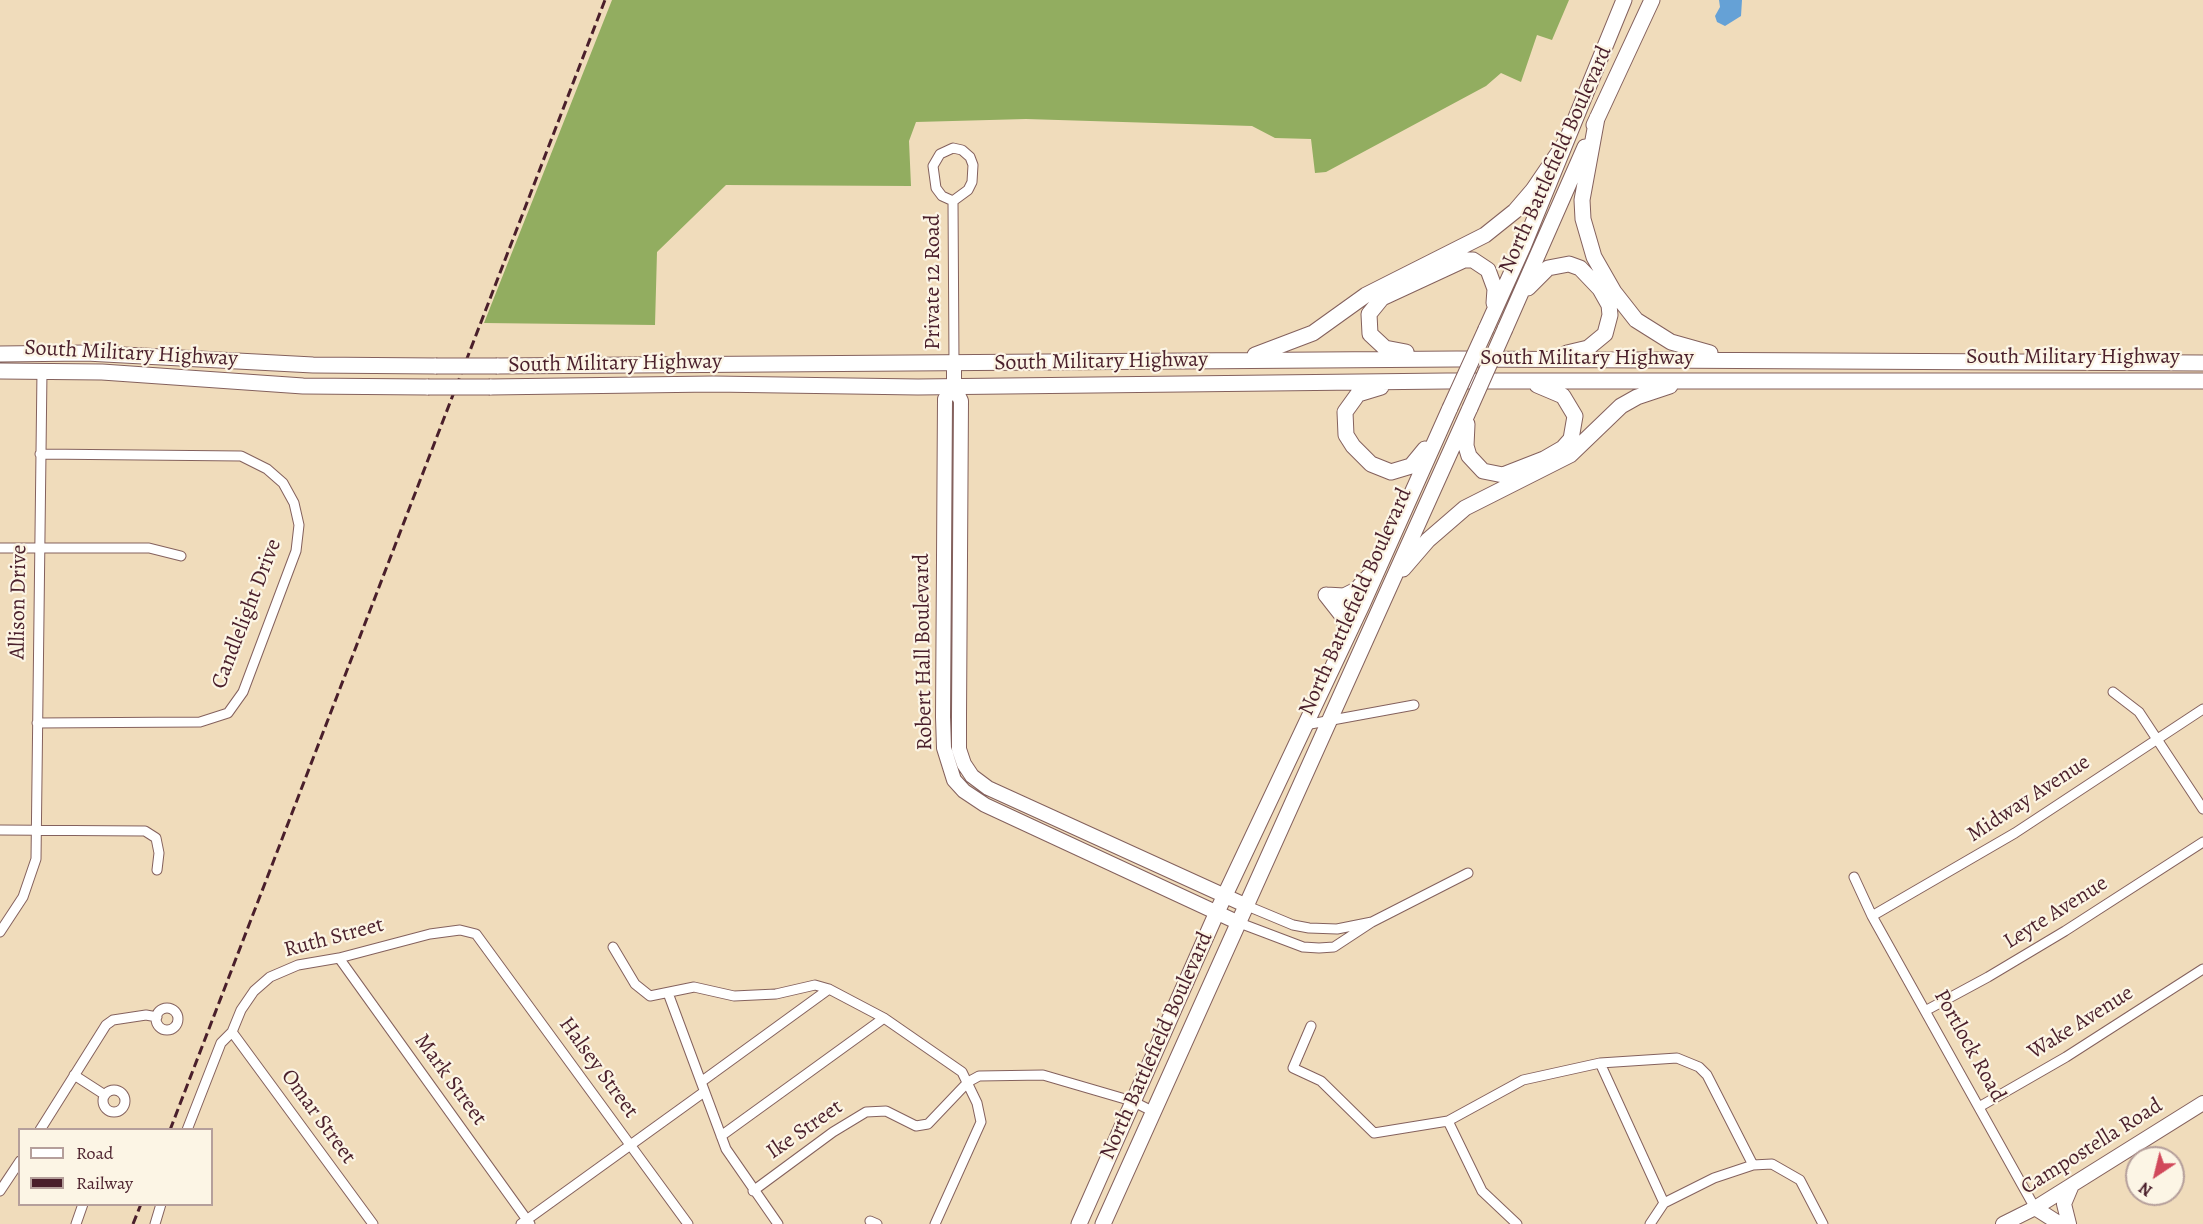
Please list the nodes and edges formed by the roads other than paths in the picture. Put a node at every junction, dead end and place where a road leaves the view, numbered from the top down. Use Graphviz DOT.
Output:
graph roads {
  1 [pos="1624,0"];
  2 [pos="1652,0"];
  3 [pos="1623,63"];
  4 [pos="1597,117"];
  5 [pos="1568,137"];
  6 [pos="953,201"];
  7 [pos="1516,305"];
  8 [pos="1486,329"];
  9 [pos="0,354"];
  10 [pos="1457,359"];
  11 [pos="1508,359"];
  12 [pos="1226,360"];
  13 [pos="1770,360"];
  14 [pos="954,363"];
  15 [pos="2203,363"];
  16 [pos="0,371"];
  17 [pos="42,371"];
  18 [pos="1447,381"];
  19 [pos="1498,381"];
  20 [pos="1688,381"];
  21 [pos="2203,381"];
  22 [pos="954,386"];
  23 [pos="1450,408"];
  24 [pos="1470,408"];
  25 [pos="40,454"];
  26 [pos="39,547"];
  27 [pos="0,548"];
  28 [pos="181,556"];
  29 [pos="1382,559"];
  30 [pos="1383,599"];
  31 [pos="1347,636"];
  32 [pos="2113,692"];
  33 [pos="1414,705"];
  34 [pos="2203,709"];
  35 [pos="1327,720"];
  36 [pos="37,723"];
  37 [pos="1305,725"];
  38 [pos="2157,738"];
  39 [pos="954,780"];
  40 [pos="1010,798"];
  41 [pos="2203,809"];
  42 [pos="0,830"];
  43 [pos="36,830"];
  44 [pos="2203,842"];
  45 [pos="157,870"];
  46 [pos="1468,873"];
  47 [pos="1854,877"];
  48 [pos="1225,895"];
  49 [pos="1245,905"];
  50 [pos="1217,912"];
  51 [pos="1872,916"];
  52 [pos="1237,922"];
  53 [pos="1372,922"];
  54 [pos="0,932"];
  55 [pos="476,934"];
  56 [pos="613,947"];
  57 [pos="339,958"];
  58 [pos="2203,969"];
  59 [pos="830,989"];
  60 [pos="668,993"];
  61 [pos="1925,1011"];
  62 [pos="157,1017"];
  63 [pos="884,1018"];
  64 [pos="1311,1026"];
  65 [pos="232,1032"];
  66 [pos="1600,1063"];
  67 [pos="74,1075"];
  68 [pos="700,1082"];
  69 [pos="968,1082"];
  70 [pos="704,1092"];
  71 [pos="105,1095"];
  72 [pos="1132,1101"];
  73 [pos="2203,1103"];
  74 [pos="1978,1107"];
  75 [pos="1152,1111"];
  76 [pos="1448,1121"];
  77 [pos="41,1128"];
  78 [pos="188,1128"];
  79 [pos="721,1136"];
  80 [pos="631,1145"];
  81 [pos="18,1164"];
  82 [pos="1753,1165"];
  83 [pos="2072,1185"];
  84 [pos="0,1191"];
  85 [pos="753,1191"];
  86 [pos="1664,1203"];
  87 [pos="82,1206"];
  88 [pos="160,1206"];
  89 [pos="2036,1208"];
  90 [pos="526,1223"];
  91 [pos="76,1224"];
  92 [pos="155,1224"];
  93 [pos="373,1224"];
  94 [pos="688,1224"];
  95 [pos="778,1224"];
  96 [pos="935,1224"];
  97 [pos="1079,1224"];
  98 [pos="1102,1224"];
  99 [pos="1517,1224"];
  100 [pos="1650,1224"];
  101 [pos="1823,1224"];
  102 [pos="2002,1224"];
  103 [pos="2060,1224"];
  104 [pos="2069,1224"];
  1 -- 5 [label="main road, North Battlefield Boulevard"];
  2 -- 3 [label="main road, North Battlefield Boulevard"];
  3 -- 4 [label="main road, North Battlefield Boulevard"];
  3 -- 5 [label="main road"];
  4 -- 7 [label="main road, North Battlefield Boulevard"];
  4 -- 13 [label="main road"];
  5 -- 8 [label="main road, North Battlefield Boulevard"];
  5 -- 12 [label="main road"];
  6 -- 6 [label="street, Private 12 Road"];
  6 -- 14 [label="street, Private 12 Road"];
  7 -- 11 [label="main road"];
  7 -- 24 [label="main road, North Battlefield Boulevard, bridge"];
  8 -- 10 [label="main road"];
  8 -- 23 [label="main road, North Battlefield Boulevard, bridge"];
  9 -- 14 [label="main road, South Military Highway, bridge"];
  10 -- 11 [label="main road, South Military Highway"];
  10 -- 12 [label="main road, South Military Highway"];
  11 -- 13 [label="main road, South Military Highway"];
  12 -- 14 [label="main road, South Military Highway"];
  13 -- 15 [label="main road, South Military Highway"];
  14 -- 22 [label="street, Robert Hall Boulevard"];
  16 -- 17 [label="main road, South Military Highway"];
  17 -- 22 [label="main road, South Military Highway, bridge"];
  17 -- 25 [label="street, Allison Drive"];
  18 -- 19 [label="main road, South Military Highway"];
  18 -- 22 [label="main road, South Military Highway"];
  18 -- 23 [label="main road"];
  19 -- 20 [label="main road, South Military Highway"];
  19 -- 24 [label="main road"];
  20 -- 21 [label="main road, South Military Highway"];
  20 -- 30 [label="main road"];
  22 -- 39 [label="street, Robert Hall Boulevard"];
  22 -- 40 [label="street, Robert Hall Boulevard"];
  23 -- 29 [label="main road, North Battlefield Boulevard"];
  24 -- 30 [label="main road, North Battlefield Boulevard"];
  25 -- 26 [label="street, Allison Drive"];
  25 -- 36 [label="street, Candlelight Drive"];
  26 -- 27 [label="street"];
  26 -- 28 [label="street"];
  26 -- 36 [label="street, Allison Drive"];
  29 -- 31 [label="main road, North Battlefield Boulevard"];
  29 -- 31 [label="main road"];
  30 -- 35 [label="main road, North Battlefield Boulevard"];
  31 -- 37 [label="main road, North Battlefield Boulevard"];
  32 -- 38 [label="street"];
  33 -- 35 [label="street"];
  34 -- 38 [label="street, Midway Avenue"];
  35 -- 37 [label="street"];
  35 -- 49 [label="main road, North Battlefield Boulevard"];
  36 -- 43 [label="street, Allison Drive"];
  37 -- 48 [label="main road, North Battlefield Boulevard"];
  38 -- 41 [label="street"];
  38 -- 51 [label="street, Midway Avenue"];
  39 -- 40 [label="street"];
  39 -- 50 [label="street"];
  40 -- 48 [label="street, Robert Hall Boulevard"];
  42 -- 43 [label="street"];
  43 -- 45 [label="street"];
  43 -- 54 [label="street, Allison Drive"];
  44 -- 61 [label="street, Leyte Avenue"];
  46 -- 53 [label="street"];
  47 -- 51 [label="street, Portlock Road"];
  48 -- 49 [label="street, Robert Hall Boulevard"];
  48 -- 50 [label="main road, North Battlefield Boulevard"];
  49 -- 52 [label="main road, North Battlefield Boulevard"];
  49 -- 53 [label="street"];
  50 -- 52 [label="street"];
  50 -- 72 [label="main road, North Battlefield Boulevard"];
  51 -- 61 [label="street, Portlock Road"];
  52 -- 53 [label="street"];
  52 -- 75 [label="main road, North Battlefield Boulevard"];
  55 -- 57 [label="street, Ruth Street"];
  55 -- 80 [label="street, Halsey Street"];
  56 -- 60 [label="street"];
  57 -- 65 [label="street, Ruth Street"];
  57 -- 90 [label="street, Mark Street"];
  58 -- 74 [label="street, Wake Avenue"];
  59 -- 60 [label="street"];
  59 -- 63 [label="street"];
  59 -- 68 [label="street"];
  60 -- 68 [label="street, Ike Street"];
  61 -- 74 [label="street, Portlock Road"];
  62 -- 67 [label="street"];
  63 -- 69 [label="street"];
  63 -- 79 [label="street, Ike Street"];
  64 -- 76 [label="street"];
  65 -- 78 [label="street, Ruth Street"];
  65 -- 93 [label="street, Omar Street"];
  66 -- 76 [label="street"];
  66 -- 82 [label="street"];
  66 -- 86 [label="street"];
  67 -- 71 [label="street"];
  67 -- 77 [label="street"];
  68 -- 70 [label="street, Ike Street"];
  69 -- 72 [label="street"];
  69 -- 85 [label="street, Ike Street"];
  69 -- 96 [label="street"];
  70 -- 79 [label="street, Ike Street"];
  70 -- 80 [label="street"];
  72 -- 75 [label="street"];
  72 -- 97 [label="main road, North Battlefield Boulevard"];
  73 -- 83 [label="street, Campostella Road"];
  74 -- 89 [label="street, Portlock Road"];
  75 -- 98 [label="main road, North Battlefield Boulevard"];
  76 -- 99 [label="street"];
  79 -- 85 [label="street, Ike Street"];
  80 -- 90 [label="street"];
  80 -- 94 [label="street, Halsey Street"];
  81 -- 84 [label="street"];
  82 -- 86 [label="street"];
  82 -- 101 [label="street"];
  83 -- 89 [label="street, Campostella Road"];
  83 -- 104 [label="street"];
  85 -- 95 [label="street, Ike Street"];
  86 -- 100 [label="street"];
  87 -- 91 [label="street"];
  88 -- 92 [label="street"];
  89 -- 102 [label="street, Campostella Road"];
  89 -- 103 [label="street, Portlock Road"];
}
